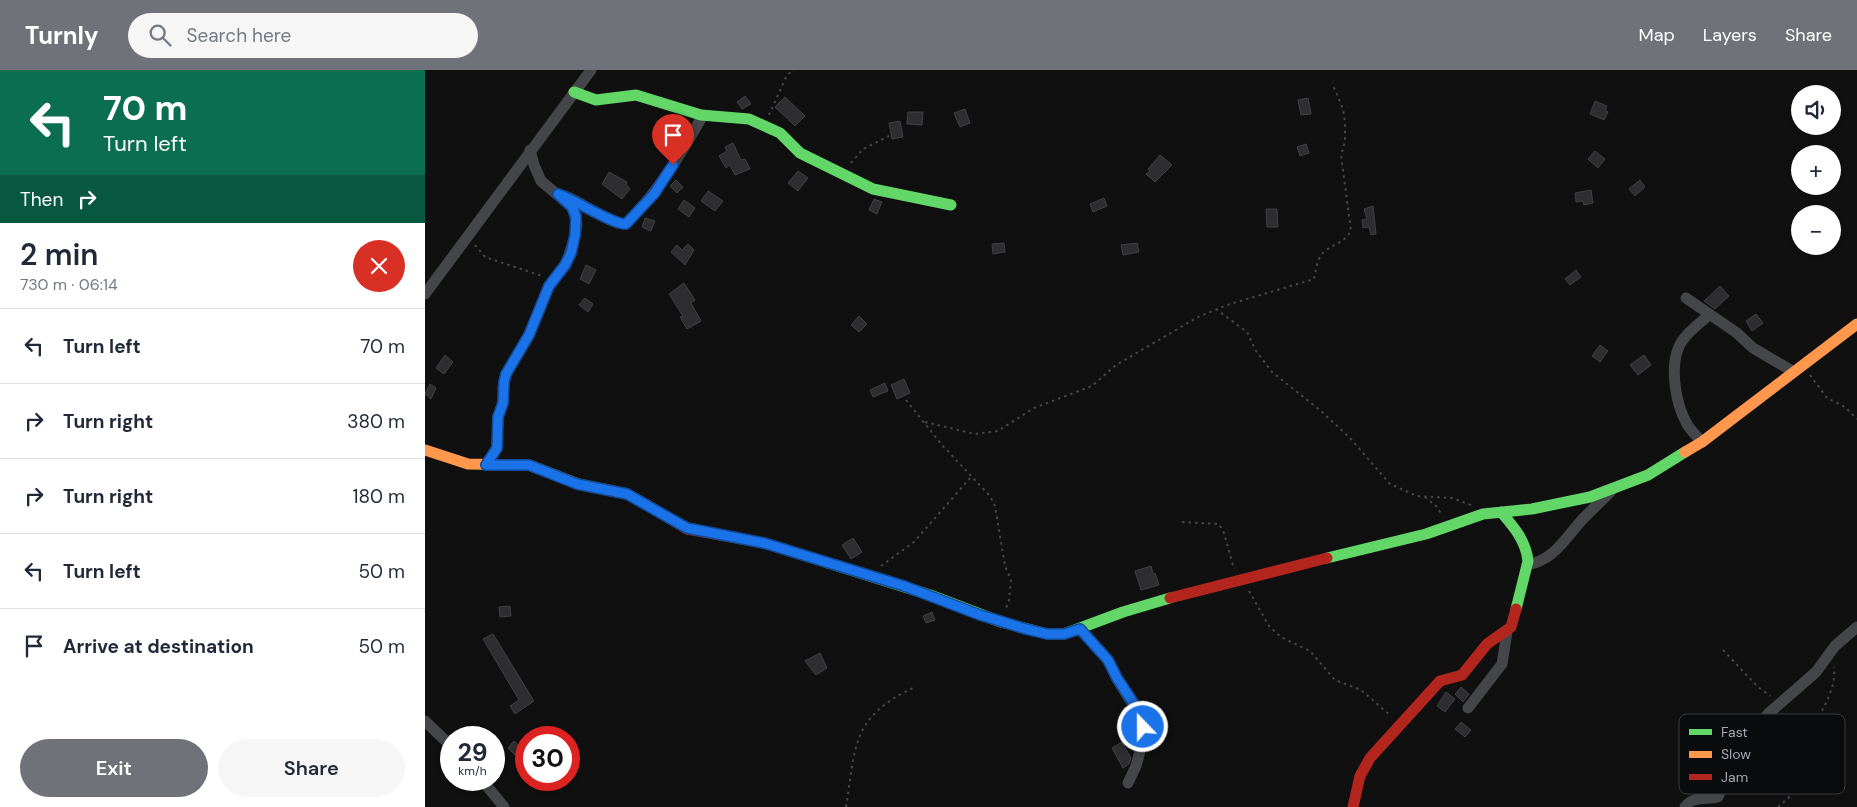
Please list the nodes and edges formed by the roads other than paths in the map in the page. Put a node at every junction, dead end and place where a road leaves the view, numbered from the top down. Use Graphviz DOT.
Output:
graph roads {
  1 [pos="591,70"];
  2 [pos="574,92"];
  3 [pos="703,115"];
  4 [pos="530,150"];
  5 [pos="558,194"];
  6 [pos="951,205"];
  7 [pos="425,294"];
  8 [pos="1686,298"];
  9 [pos="1709,315"];
  10 [pos="1857,324"];
  11 [pos="1797,369"];
  12 [pos="1701,442"];
  13 [pos="425,450"];
  14 [pos="486,465"];
  15 [pos="1613,488"];
  16 [pos="1501,512"];
  17 [pos="1527,565"];
  18 [pos="1857,627"];
  19 [pos="1080,629"];
  20 [pos="1507,632"];
  21 [pos="1468,708"];
  22 [pos="1771,714"];
  23 [pos="425,721"];
  24 [pos="440,735"];
  25 [pos="1128,783"];
  26 [pos="491,791"];
  27 [pos="1719,794"];
  28 [pos="504,807"];
  29 [pos="1353,807"];
  30 [pos="1685,807"];
  1 -- 2 [label="street"];
  2 -- 3 [label="street"];
  2 -- 4 [label="street"];
  3 -- 5 [label="street"];
  3 -- 6 [label="street"];
  4 -- 5 [label="street"];
  4 -- 7 [label="street"];
  5 -- 14 [label="street"];
  8 -- 9 [label="street"];
  9 -- 11 [label="street"];
  9 -- 12 [label="street"];
  10 -- 11 [label="street"];
  11 -- 12 [label="street"];
  12 -- 15 [label="street"];
  13 -- 14 [label="street"];
  14 -- 19 [label="street"];
  15 -- 16 [label="street"];
  15 -- 17 [label="street"];
  16 -- 17 [label="street"];
  16 -- 19 [label="street"];
  17 -- 20 [label="street"];
  18 -- 22 [label="street"];
  19 -- 25 [label="street"];
  20 -- 21 [label="street"];
  20 -- 29 [label="street"];
  23 -- 24 [label="street"];
  26 -- 28 [label="street"];
  27 -- 30 [label="street"];
}
